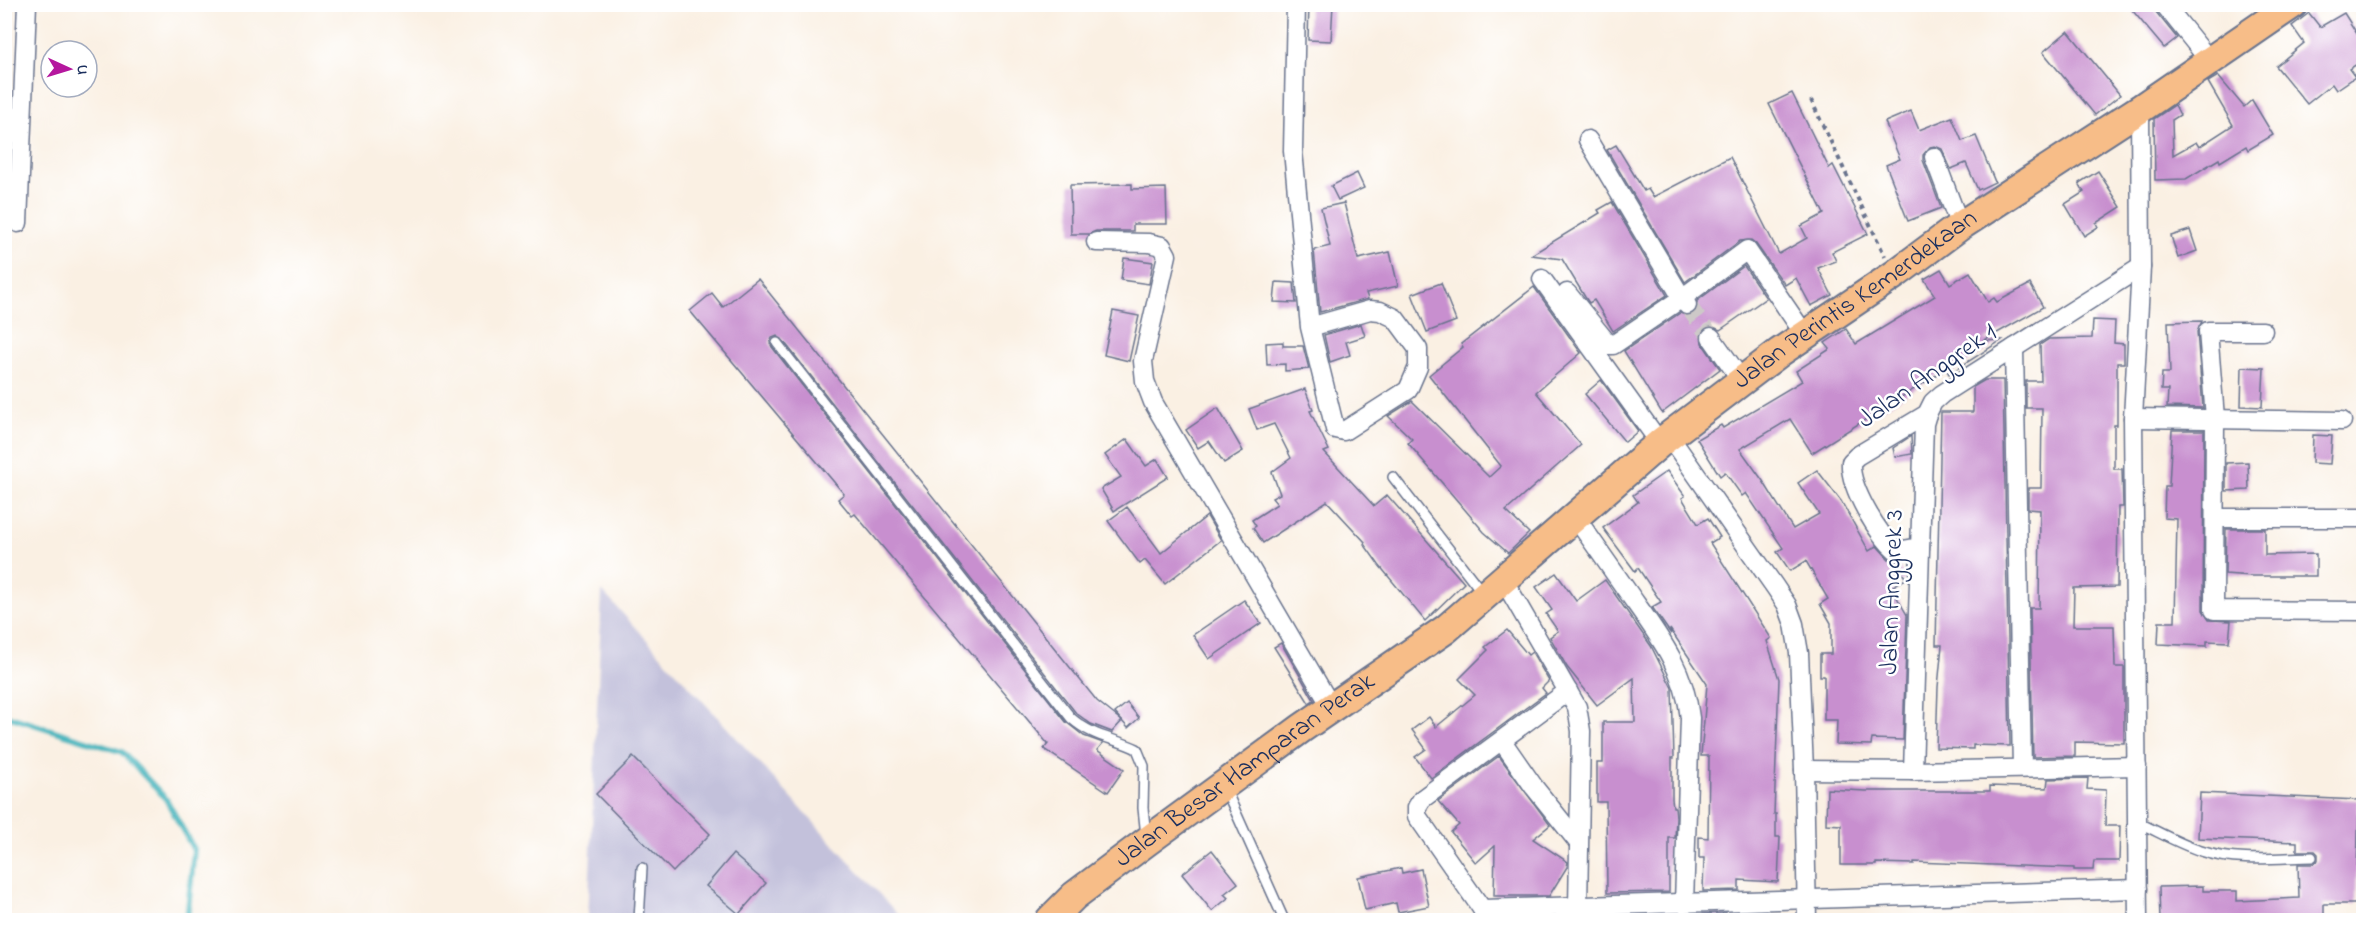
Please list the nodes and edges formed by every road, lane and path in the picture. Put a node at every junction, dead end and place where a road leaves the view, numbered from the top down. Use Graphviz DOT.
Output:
graph roads {
  1 [pos="27,4"];
  2 [pos="1296,4"];
  3 [pos="2164,4"];
  4 [pos="2293,4"];
  5 [pos="2209,60"];
  6 [pos="1811,100"];
  7 [pos="2140,109"];
  8 [pos="1588,140"];
  9 [pos="1934,157"];
  10 [pos="18,223"];
  11 [pos="1960,226"];
  12 [pos="1096,242"];
  13 [pos="2140,267"];
  14 [pos="1894,275"];
  15 [pos="1684,301"];
  16 [pos="1310,327"];
  17 [pos="2263,331"];
  18 [pos="1805,335"];
  19 [pos="1710,337"];
  20 [pos="777,342"];
  21 [pos="2014,348"];
  22 [pos="1742,381"];
  23 [pos="1927,414"];
  24 [pos="2133,418"];
  25 [pos="2215,418"];
  26 [pos="2342,421"];
  27 [pos="1664,440"];
  28 [pos="1393,477"];
  29 [pos="1576,518"];
  30 [pos="2215,518"];
  31 [pos="2364,518"];
  32 [pos="1920,547"];
  33 [pos="1493,586"];
  34 [pos="2364,611"];
  35 [pos="1446,628"];
  36 [pos="1568,691"];
  37 [pos="1332,708"];
  38 [pos="1502,741"];
  39 [pos="2137,766"];
  40 [pos="2022,768"];
  41 [pos="1804,770"];
  42 [pos="1913,771"];
  43 [pos="1224,786"];
  44 [pos="2137,822"];
  45 [pos="1146,842"];
  46 [pos="1578,842"];
  47 [pos="2312,857"];
  48 [pos="642,868"];
  49 [pos="2138,889"];
  50 [pos="1806,900"];
  51 [pos="1684,903"];
  52 [pos="1578,908"];
  53 [pos="1484,915"];
  54 [pos="639,921"];
  55 [pos="1050,921"];
  56 [pos="1284,921"];
  57 [pos="1806,921"];
  58 [pos="2138,921"];
  1 -- 10 [label="street"];
  2 -- 16 [label="street"];
  3 -- 5 [label="street"];
  4 -- 5 [label="main road, Jalan Perintis Kemerdekaan"];
  5 -- 7 [label="main road, Jalan Perintis Kemerdekaan"];
  6 -- 14 [label="path"];
  7 -- 11 [label="main road, Jalan Perintis Kemerdekaan"];
  7 -- 13 [label="street"];
  8 -- 15 [label="street"];
  9 -- 11 [label="street"];
  11 -- 14 [label="main road, Jalan Perintis Kemerdekaan"];
  12 -- 37 [label="street"];
  13 -- 21 [label="street, Jalan Anggrek 1"];
  13 -- 24 [label="street"];
  14 -- 18 [label="main road, Jalan Perintis Kemerdekaan"];
  15 -- 18 [label="street"];
  15 -- 27 [label="street"];
  16 -- 16 [label="street"];
  17 -- 25 [label="street"];
  18 -- 22 [label="main road, Jalan Perintis Kemerdekaan"];
  19 -- 22 [label="street"];
  20 -- 45 [label="lane"];
  21 -- 23 [label="street, Jalan Anggrek 1"];
  21 -- 40 [label="street"];
  22 -- 27 [label="main road, Jalan Perintis Kemerdekaan"];
  23 -- 32 [label="street, Jalan Anggrek 3"];
  23 -- 32 [label="street, Jalan Anggrek 1"];
  24 -- 25 [label="street"];
  24 -- 39 [label="street"];
  25 -- 26 [label="street"];
  25 -- 30 [label="street"];
  27 -- 29 [label="main road, Jalan Perintis Kemerdekaan"];
  27 -- 41 [label="street"];
  28 -- 33 [label="lane"];
  29 -- 33 [label="main road, Jalan Perintis Kemerdekaan"];
  29 -- 51 [label="street"];
  30 -- 31 [label="street"];
  30 -- 34 [label="street"];
  32 -- 42 [label="street, Jalan Anggrek 3"];
  33 -- 35 [label="main road, Jalan Perintis Kemerdekaan"];
  33 -- 36 [label="street"];
  35 -- 37 [label="main road, Jalan Besar Hamparan Perak"];
  36 -- 38 [label="street"];
  36 -- 46 [label="street"];
  37 -- 43 [label="main road, Jalan Besar Hamparan Perak"];
  38 -- 46 [label="street"];
  38 -- 53 [label="street"];
  39 -- 40 [label="street"];
  39 -- 44 [label="street"];
  40 -- 42 [label="street"];
  41 -- 42 [label="street"];
  41 -- 50 [label="street"];
  43 -- 45 [label="main road, Jalan Besar Hamparan Perak"];
  43 -- 56 [label="lane"];
  44 -- 47 [label="lane"];
  44 -- 49 [label="street"];
  45 -- 55 [label="main road, Jalan Besar Hamparan Perak"];
  46 -- 52 [label="street"];
  48 -- 54 [label="lane"];
  49 -- 50 [label="street"];
  49 -- 58 [label="street"];
  50 -- 51 [label="street"];
  50 -- 57 [label="street"];
  51 -- 52 [label="street"];
  52 -- 53 [label="street"];
}
